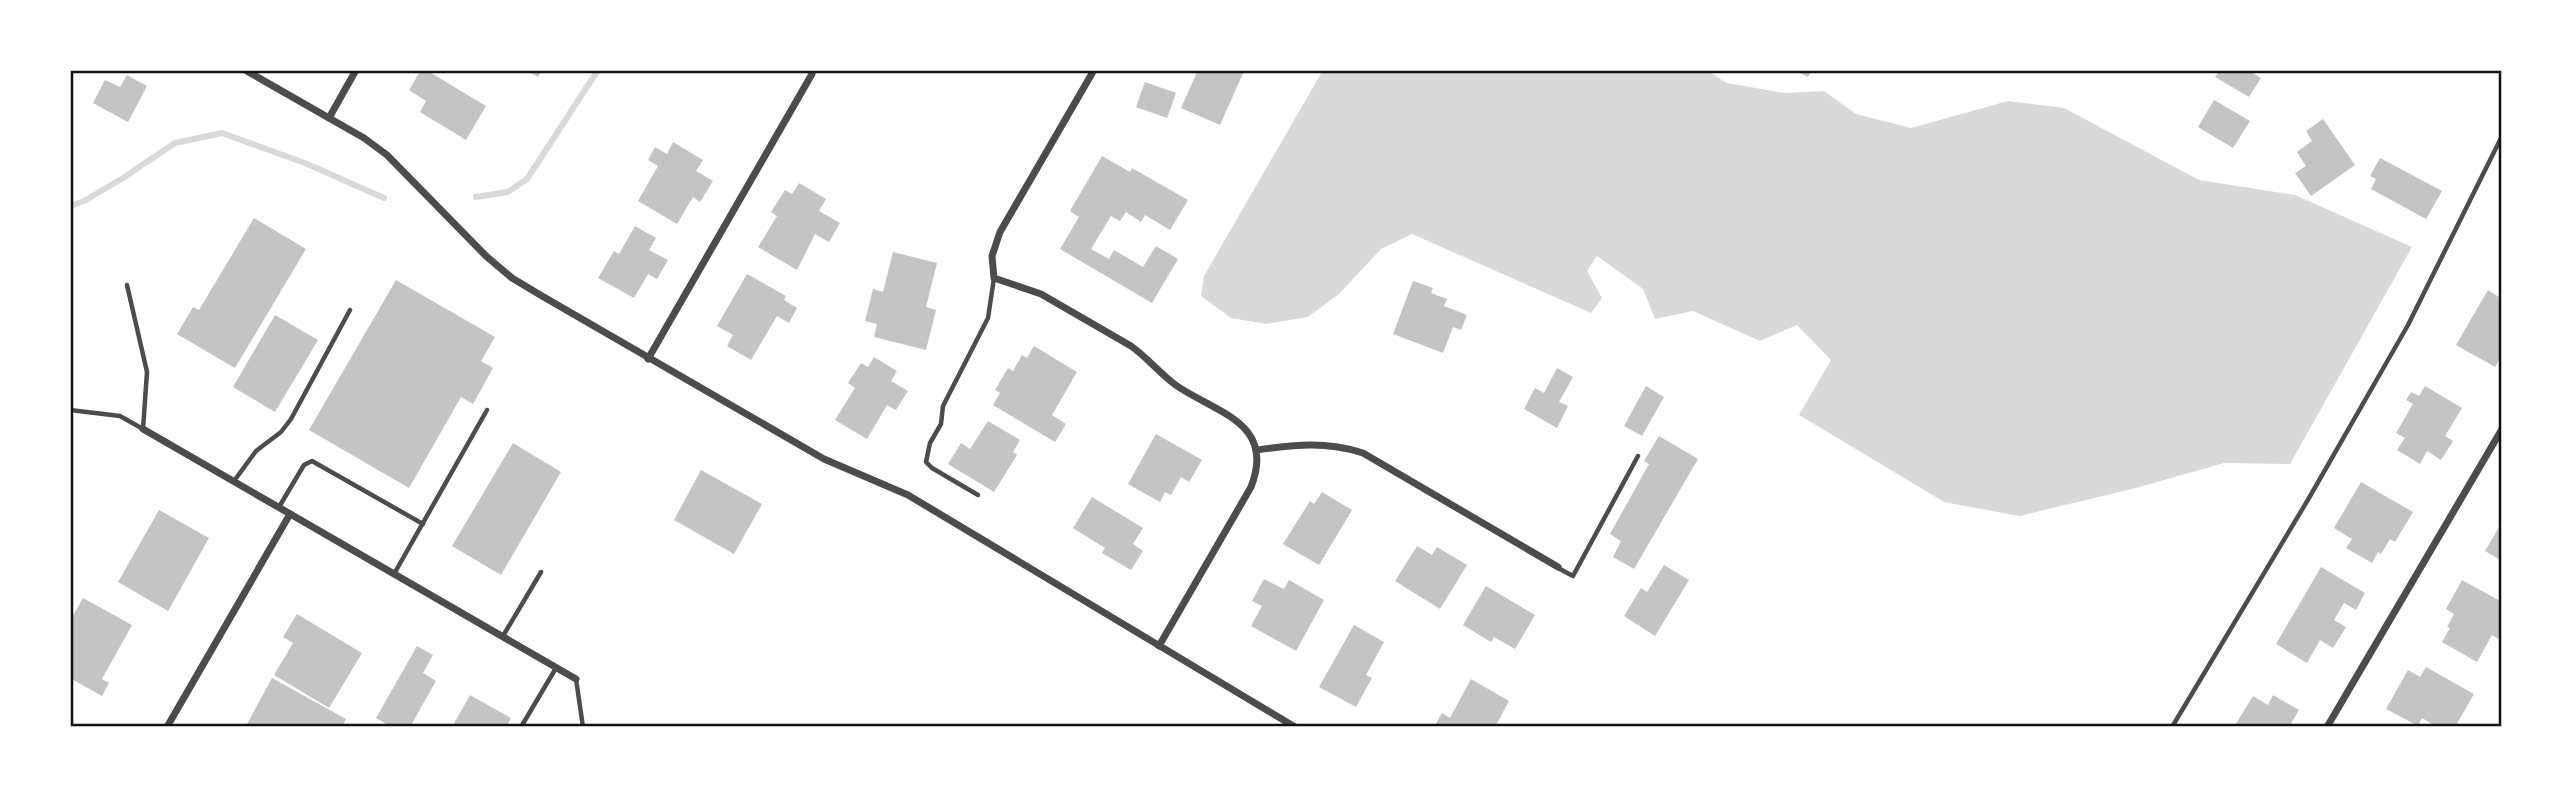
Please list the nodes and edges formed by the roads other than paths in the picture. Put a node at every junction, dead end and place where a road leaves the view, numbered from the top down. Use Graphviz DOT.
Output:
graph roads {
  1 [pos="245,70"];
  2 [pos="356,70"];
  3 [pos="1094,70"];
  4 [pos="812,74"];
  5 [pos="329,118"];
  6 [pos="2502,136"];
  7 [pos="994,278"];
  8 [pos="127,285"];
  9 [pos="351,310"];
  10 [pos="648,359"];
  11 [pos="487,410"];
  12 [pos="70,411"];
  13 [pos="143,429"];
  14 [pos="2502,429"];
  15 [pos="1256,450"];
  16 [pos="1638,456"];
  17 [pos="234,481"];
  18 [pos="978,495"];
  19 [pos="279,507"];
  20 [pos="290,514"];
  21 [pos="423,524"];
  22 [pos="1558,567"];
  23 [pos="541,572"];
  24 [pos="394,574"];
  25 [pos="503,636"];
  26 [pos="1159,646"];
  27 [pos="556,667"];
  28 [pos="576,679"];
  29 [pos="167,727"];
  30 [pos="521,727"];
  31 [pos="583,727"];
  32 [pos="1295,727"];
  33 [pos="2172,727"];
  34 [pos="2327,727"];
  1 -- 5 [label="street"];
  2 -- 5 [label="street"];
  3 -- 7 [label="street"];
  4 -- 10 [label="street"];
  5 -- 10 [label="street"];
  6 -- 33 [label="lane"];
  7 -- 15 [label="street"];
  7 -- 18 [label="lane"];
  8 -- 13 [label="lane"];
  9 -- 17 [label="lane"];
  10 -- 26 [label="street"];
  11 -- 21 [label="lane"];
  12 -- 13 [label="lane"];
  13 -- 17 [label="street"];
  14 -- 34 [label="street"];
  15 -- 22 [label="street"];
  15 -- 26 [label="street"];
  16 -- 22 [label="lane"];
  17 -- 19 [label="street"];
  19 -- 20 [label="street"];
  19 -- 21 [label="lane"];
  20 -- 24 [label="street"];
  20 -- 29 [label="street"];
  21 -- 24 [label="lane"];
  23 -- 25 [label="lane"];
  24 -- 25 [label="street"];
  25 -- 27 [label="street"];
  26 -- 32 [label="street"];
  27 -- 28 [label="street"];
  27 -- 30 [label="lane"];
  28 -- 31 [label="lane"];
}
